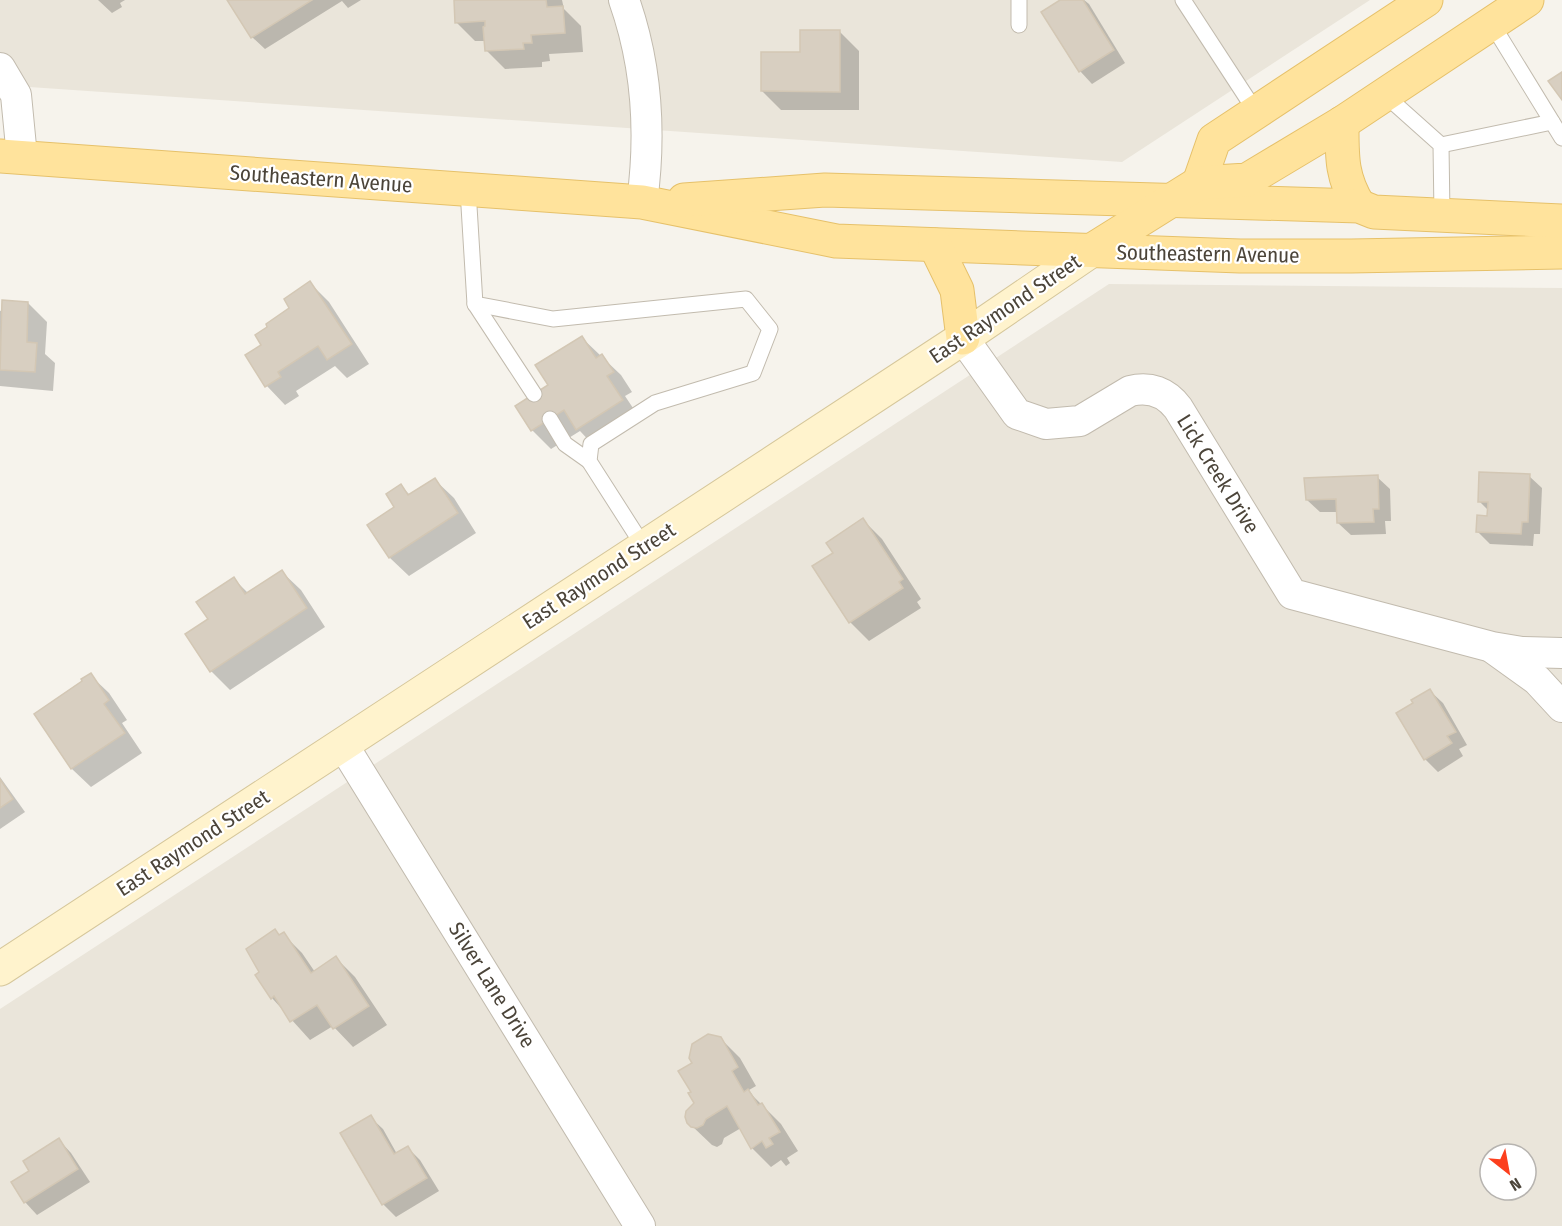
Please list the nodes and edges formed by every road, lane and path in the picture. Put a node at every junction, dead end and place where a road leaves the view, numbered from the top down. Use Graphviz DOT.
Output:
graph roads {
  1 [pos="624,0"];
  2 [pos="1018,0"];
  3 [pos="1183,0"];
  4 [pos="1426,0"];
  5 [pos="1527,0"];
  6 [pos="1019,24"];
  7 [pos="1492,24"];
  8 [pos="0,68"];
  9 [pos="1385,94"];
  10 [pos="1256,112"];
  11 [pos="1552,122"];
  12 [pos="1342,123"];
  13 [pos="1562,138"];
  14 [pos="1441,145"];
  15 [pos="11,157"];
  16 [pos="1199,183"];
  17 [pos="468,190"];
  18 [pos="1169,201"];
  19 [pos="642,202"];
  20 [pos="1359,206"];
  21 [pos="1442,215"];
  22 [pos="1562,221"];
  23 [pos="935,245"];
  24 [pos="1092,250"];
  25 [pos="1562,252"];
  26 [pos="475,304"];
  27 [pos="963,338"];
  28 [pos="534,394"];
  29 [pos="550,419"];
  30 [pos="589,460"];
  31 [pos="644,547"];
  32 [pos="1492,647"];
  33 [pos="1562,653"];
  34 [pos="1562,707"];
  35 [pos="342,745"];
  36 [pos="0,969"];
  37 [pos="640,1226"];
  1 -- 19 [label="street"];
  2 -- 6 [label="lane"];
  3 -- 10 [label="lane"];
  4 -- 10 [label="main road"];
  5 -- 7 [label="main road, East Raymond Street"];
  7 -- 9 [label="main road, East Raymond Street"];
  7 -- 11 [label="lane"];
  8 -- 15 [label="street"];
  9 -- 12 [label="main road, East Raymond Street"];
  9 -- 14 [label="lane"];
  10 -- 16 [label="main road"];
  11 -- 13 [label="lane"];
  11 -- 14 [label="lane"];
  12 -- 16 [label="main road, East Raymond Street"];
  12 -- 20 [label="main road"];
  14 -- 21 [label="lane"];
  15 -- 17 [label="main road, Southeastern Avenue"];
  16 -- 18 [label="main road, East Raymond Street"];
  17 -- 19 [label="main road, Southeastern Avenue"];
  17 -- 26 [label="lane"];
  18 -- 19 [label="main road, Southeastern Avenue"];
  18 -- 20 [label="main road, Southeastern Avenue"];
  18 -- 24 [label="main road, East Raymond Street"];
  19 -- 23 [label="main road, Southeastern Avenue"];
  20 -- 21 [label="main road, Southeastern Avenue"];
  21 -- 22 [label="main road, Southeastern Avenue"];
  23 -- 24 [label="main road, Southeastern Avenue"];
  23 -- 27 [label="main road"];
  24 -- 25 [label="main road, Southeastern Avenue"];
  24 -- 27 [label="main road, East Raymond Street"];
  26 -- 28 [label="lane"];
  26 -- 30 [label="lane"];
  27 -- 31 [label="main road, East Raymond Street"];
  27 -- 32 [label="street, Lick Creek Drive"];
  29 -- 30 [label="lane"];
  30 -- 31 [label="lane"];
  31 -- 35 [label="main road, East Raymond Street"];
  32 -- 33 [label="street, Lick Creek Drive"];
  32 -- 34 [label="street, Lick Creek Drive"];
  35 -- 36 [label="main road, East Raymond Street"];
  35 -- 37 [label="street, Silver Lane Drive"];
}
